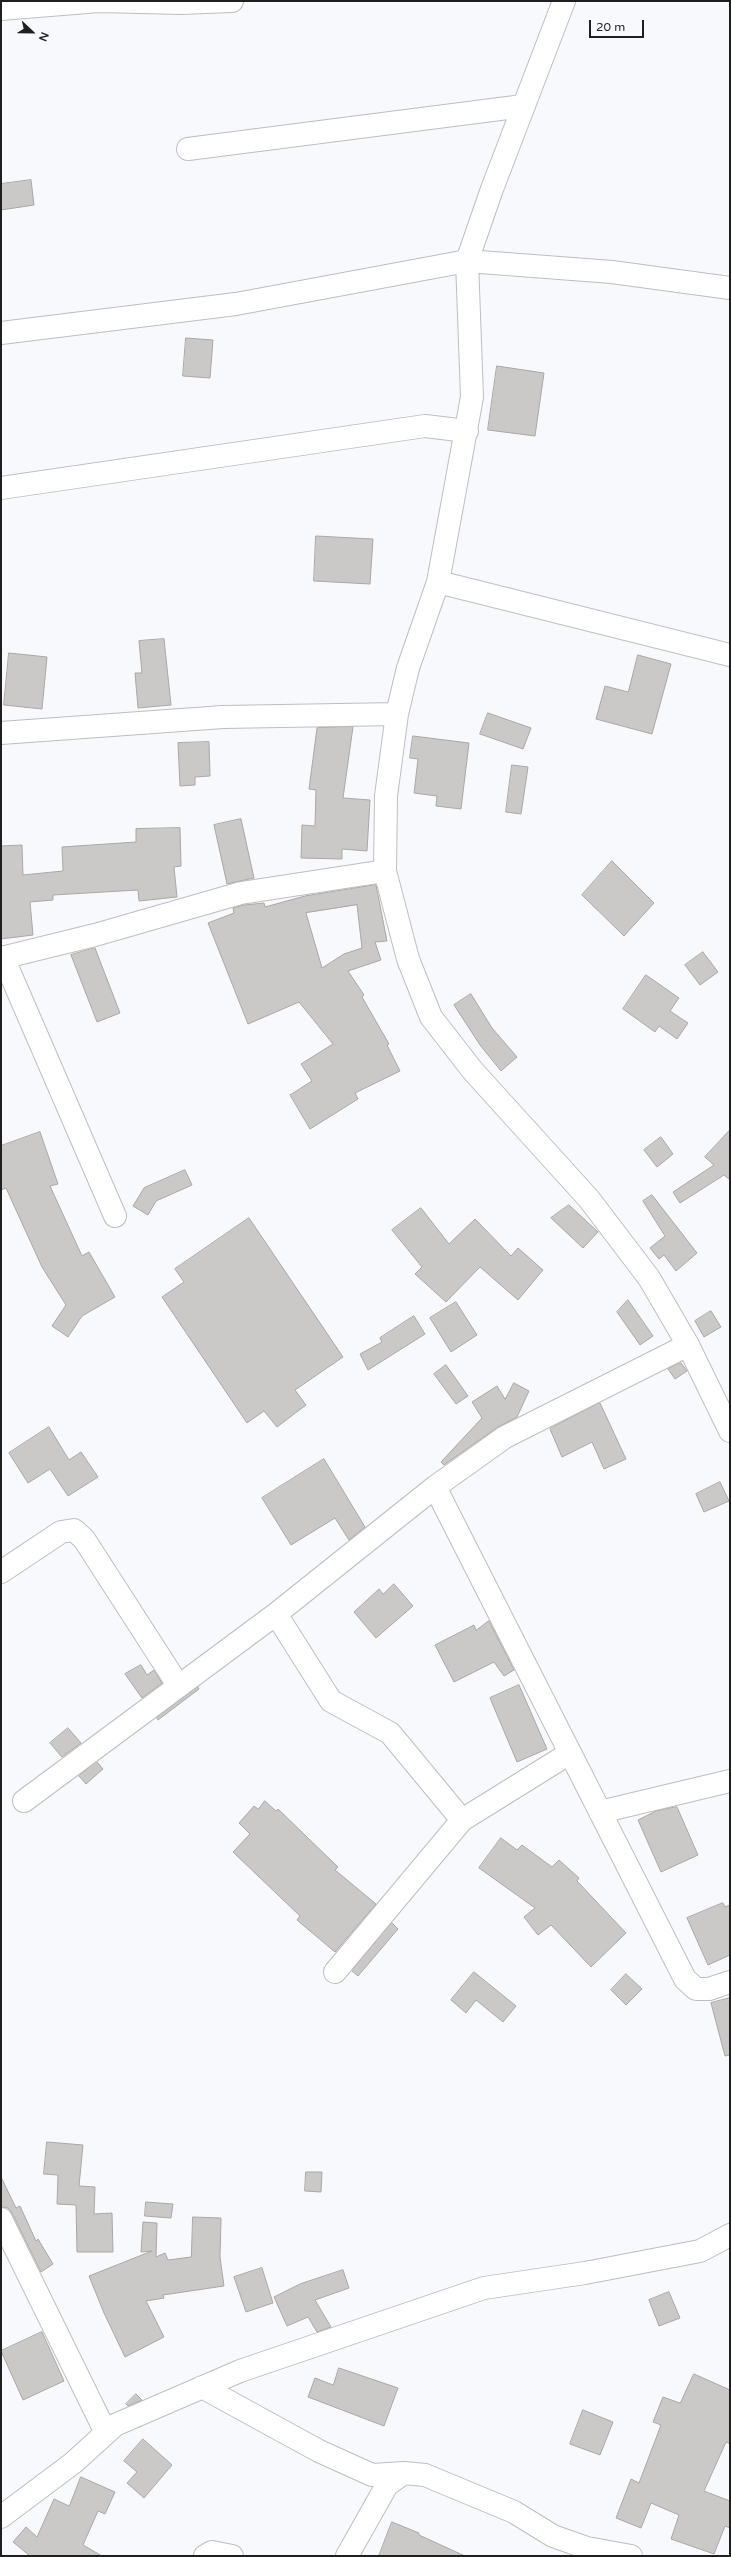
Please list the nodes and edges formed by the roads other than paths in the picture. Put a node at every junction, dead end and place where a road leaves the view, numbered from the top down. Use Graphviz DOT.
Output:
graph roads {
  1 [pos="232,1"];
  2 [pos="564,1"];
  3 [pos="1,9"];
  4 [pos="523,106"];
  5 [pos="188,149"];
  6 [pos="467,261"];
  7 [pos="730,288"];
  8 [pos="1,333"];
  9 [pos="466,432"];
  10 [pos="1,488"];
  11 [pos="438,582"];
  12 [pos="730,655"];
  13 [pos="397,714"];
  14 [pos="1,733"];
  15 [pos="385,871"];
  16 [pos="2,958"];
  17 [pos="115,1216"];
  18 [pos="688,1345"];
  19 [pos="730,1431"];
  20 [pos="435,1487"];
  21 [pos="1,1572"];
  22 [pos="276,1614"];
  23 [pos="178,1685"];
  24 [pos="570,1753"];
  25 [pos="730,1781"];
  26 [pos="24,1801"];
  27 [pos="600,1812"];
  28 [pos="462,1820"];
  29 [pos="335,1972"];
  30 [pos="730,1982"];
  31 [pos="1,2219"];
  32 [pos="730,2235"];
  33 [pos="202,2387"];
  34 [pos="106,2433"];
  35 [pos="404,2473"];
  36 [pos="1,2517"];
  37 [pos="205,2556"];
  38 [pos="232,2556"];
  39 [pos="347,2556"];
  40 [pos="631,2556"];
  1 -- 3 [label="street"];
  2 -- 4 [label="street"];
  4 -- 5 [label="street"];
  4 -- 6 [label="street"];
  6 -- 7 [label="street"];
  6 -- 8 [label="street"];
  6 -- 9 [label="street"];
  9 -- 10 [label="street"];
  9 -- 11 [label="street"];
  11 -- 12 [label="street"];
  11 -- 13 [label="street"];
  13 -- 14 [label="street"];
  13 -- 15 [label="street"];
  15 -- 16 [label="street"];
  15 -- 18 [label="street"];
  16 -- 17 [label="street"];
  18 -- 19 [label="street"];
  18 -- 20 [label="street"];
  20 -- 22 [label="street"];
  20 -- 24 [label="street"];
  21 -- 23 [label="street"];
  22 -- 23 [label="street"];
  22 -- 28 [label="street"];
  23 -- 26 [label="street"];
  24 -- 27 [label="street"];
  24 -- 28 [label="street"];
  25 -- 27 [label="street"];
  27 -- 30 [label="street"];
  28 -- 29 [label="street"];
  31 -- 34 [label="street"];
  32 -- 33 [label="street"];
  33 -- 34 [label="street"];
  33 -- 35 [label="street"];
  34 -- 36 [label="street"];
  35 -- 39 [label="street"];
  35 -- 40 [label="street"];
  37 -- 38 [label="street"];
}
